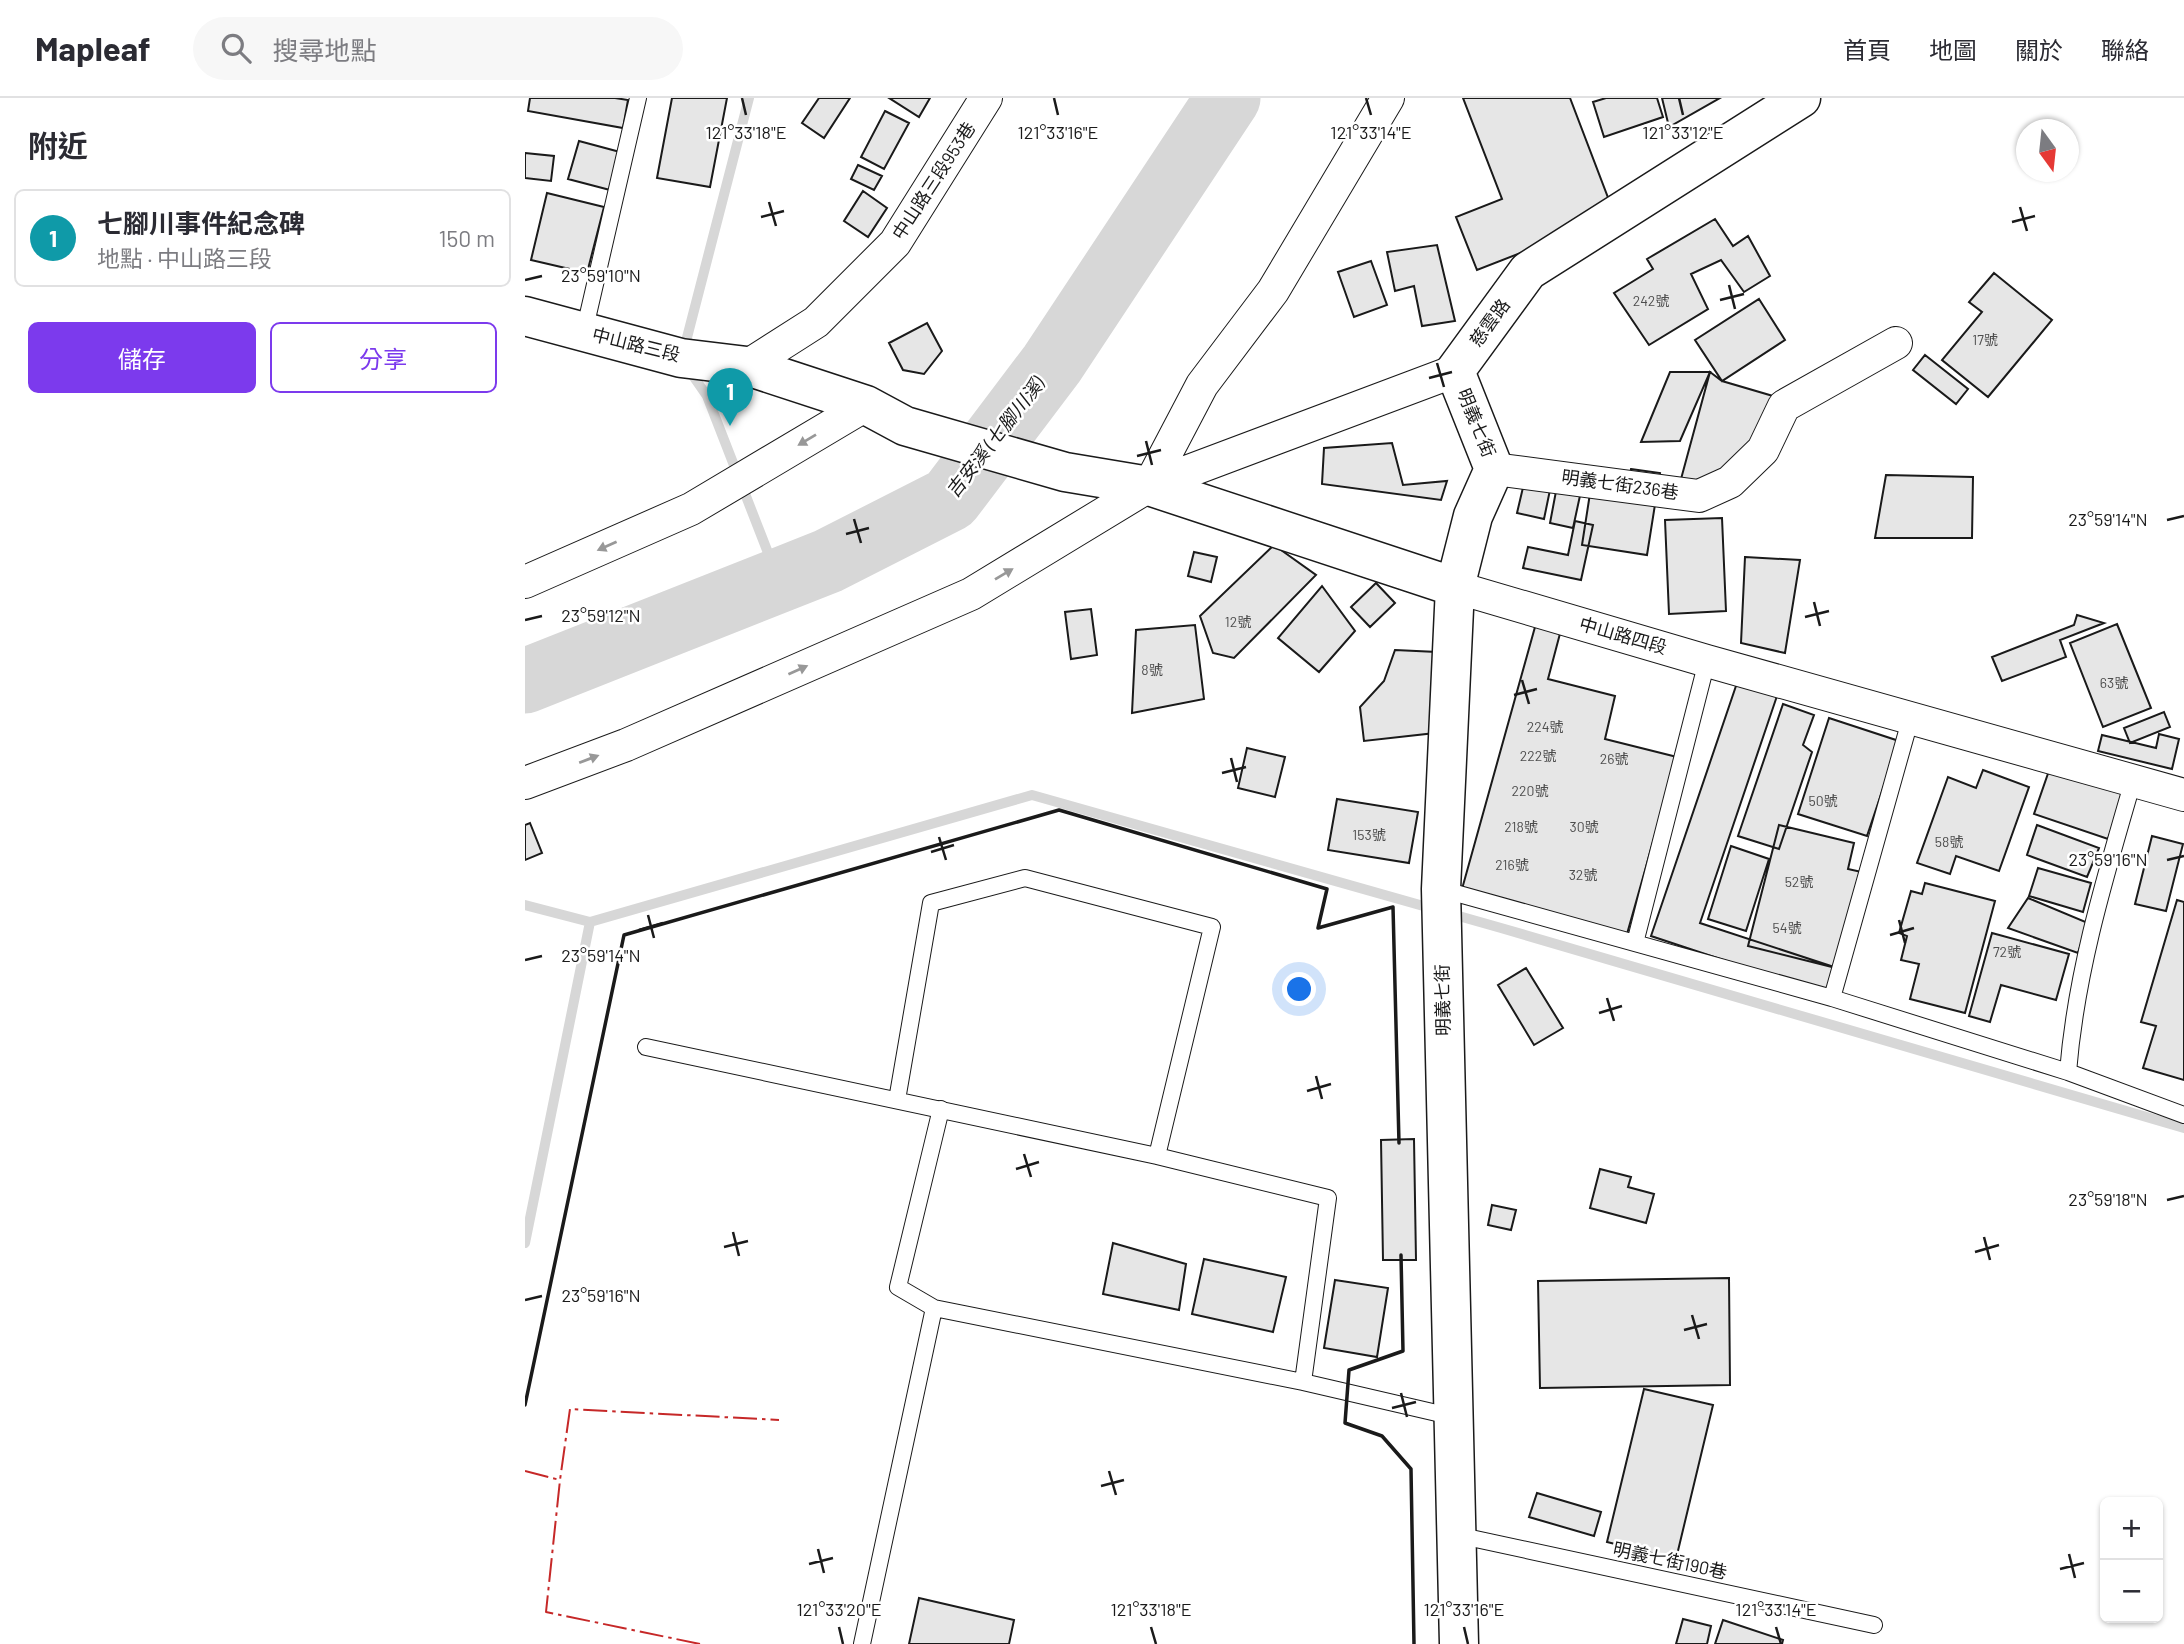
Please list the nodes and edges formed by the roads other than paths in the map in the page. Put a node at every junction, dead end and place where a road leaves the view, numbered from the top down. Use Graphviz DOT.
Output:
graph roads {
  1 [pos="638,98"];
  2 [pos="986,98"];
  3 [pos="1388,98"];
  4 [pos="1801,98"];
  5 [pos="525,316"];
  6 [pos="584,332"];
  7 [pos="1896,343"];
  8 [pos="747,366"];
  9 [pos="1455,371"];
  10 [pos="866,405"];
  11 [pos="1494,468"];
  12 [pos="1065,472"];
  13 [pos="1149,486"];
  14 [pos="525,582"];
  15 [pos="1455,587"];
  16 [pos="1707,661"];
  17 [pos="1910,717"];
  18 [pos="2133,781"];
  19 [pos="525,783"];
  20 [pos="2184,795"];
  21 [pos="1441,904"];
  22 [pos="1635,943"];
  23 [pos="1832,998"];
  24 [pos="646,1046"];
  25 [pos="2068,1072"];
  26 [pos="897,1100"];
  27 [pos="941,1109"];
  28 [pos="2184,1115"];
  29 [pos="1157,1156"];
  30 [pos="934,1308"];
  31 [pos="1303,1382"];
  32 [pos="1454,1417"];
  33 [pos="1457,1535"];
  34 [pos="1874,1625"];
  35 [pos="862,1644"];
  36 [pos="1459,1644"];
  1 -- 6 [label="lane"];
  2 -- 8 [label="street, 中山路三段953巷"];
  3 -- 13 [label="street"];
  4 -- 9 [label="street, 慈雲路"];
  5 -- 6 [label="street, 中山路三段"];
  6 -- 8 [label="street, 中山路三段"];
  7 -- 11 [label="street, 明義七街236巷"];
  8 -- 10 [label="street, 中山路三段"];
  9 -- 11 [label="street, 明義七街"];
  9 -- 13 [label="street"];
  10 -- 12 [label="street, 中山路三段"];
  10 -- 14 [label="street, one-way"];
  11 -- 15 [label="street, 明義七街"];
  12 -- 13 [label="street, 中山路四段"];
  13 -- 15 [label="street, 中山路四段"];
  19 -- 13 [label="street, one-way"];
  15 -- 16 [label="street, 中山路四段"];
  15 -- 21 [label="street, 明義七街"];
  16 -- 17 [label="street, 中山路四段"];
  16 -- 22 [label="lane"];
  17 -- 18 [label="street, 中山路四段"];
  17 -- 23 [label="lane"];
  18 -- 20 [label="street, 中山路四段"];
  18 -- 25 [label="lane"];
  21 -- 22 [label="lane"];
  21 -- 32 [label="street, 明義七街"];
  22 -- 23 [label="lane"];
  23 -- 25 [label="lane"];
  24 -- 26 [label="lane"];
  25 -- 28 [label="lane"];
  26 -- 27 [label="lane"];
  26 -- 29 [label="lane"];
  27 -- 29 [label="lane"];
  27 -- 30 [label="lane"];
  29 -- 31 [label="lane"];
  30 -- 31 [label="lane"];
  30 -- 35 [label="lane"];
  31 -- 32 [label="lane"];
  32 -- 33 [label="street, 明義七街"];
  33 -- 34 [label="lane, 明義七街190巷"];
  33 -- 36 [label="street, 明義七街"];
}
